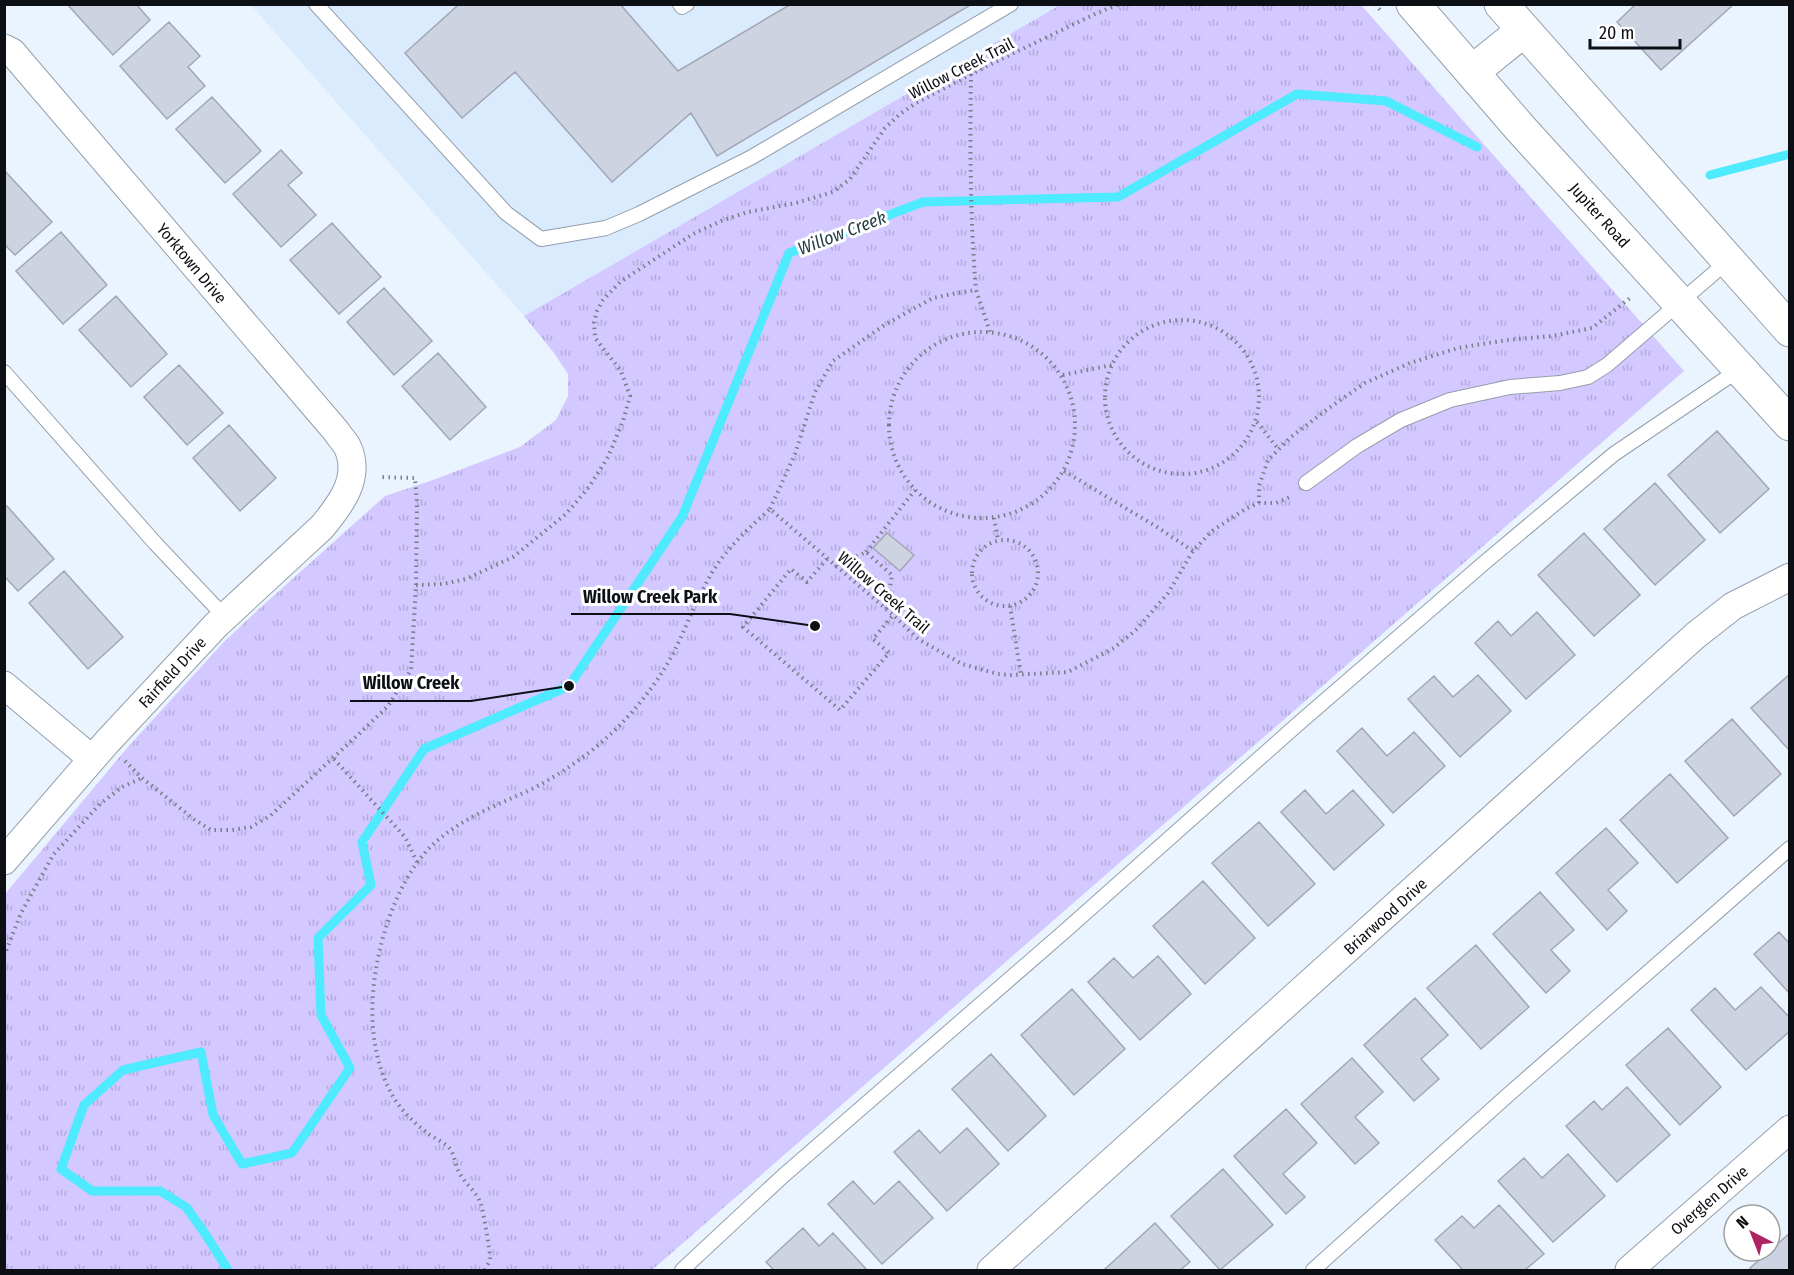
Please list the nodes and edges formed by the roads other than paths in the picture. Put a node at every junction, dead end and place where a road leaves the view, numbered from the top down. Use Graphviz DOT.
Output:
graph roads {
  1 [pos="316,4"];
  2 [pos="680,4"];
  3 [pos="687,4"];
  4 [pos="1011,4"];
  5 [pos="1501,4"];
  6 [pos="1398,9"];
  7 [pos="1524,30"];
  8 [pos="4,48"];
  9 [pos="1472,72"];
  10 [pos="1728,261"];
  11 [pos="1680,302"];
  12 [pos="1790,330"];
  13 [pos="1740,369"];
  14 [pos="4,372"];
  15 [pos="1790,424"];
  16 [pos="1306,483"];
  17 [pos="350,484"];
  18 [pos="1790,577"];
  19 [pos="225,617"];
  20 [pos="4,685"];
  21 [pos="100,751"];
  22 [pos="1790,848"];
  23 [pos="4,861"];
  24 [pos="1790,1129"];
  25 [pos="682,1270"];
  26 [pos="991,1270"];
  27 [pos="1313,1270"];
  28 [pos="1629,1270"];
  1 -- 4 [label="lane"];
  2 -- 3 [label="lane"];
  5 -- 7 [label="main road"];
  6 -- 9 [label="main road, Jupiter Road"];
  7 -- 9 [label="main road"];
  7 -- 10 [label="main road"];
  8 -- 17 [label="street, Yorktown Drive"];
  9 -- 11 [label="main road, Jupiter Road"];
  10 -- 11 [label="lane"];
  10 -- 12 [label="main road"];
  11 -- 13 [label="main road, Jupiter Road"];
  11 -- 16 [label="lane"];
  13 -- 15 [label="main road, Jupiter Road"];
  13 -- 25 [label="lane"];
  14 -- 19 [label="lane"];
  17 -- 19 [label="street, Fairfield Drive"];
  18 -- 26 [label="street, Briarwood Drive"];
  19 -- 21 [label="street, Fairfield Drive"];
  20 -- 21 [label="street"];
  21 -- 23 [label="street, Fairfield Drive"];
  22 -- 27 [label="lane"];
  24 -- 28 [label="street, Overglen Drive"];
}
